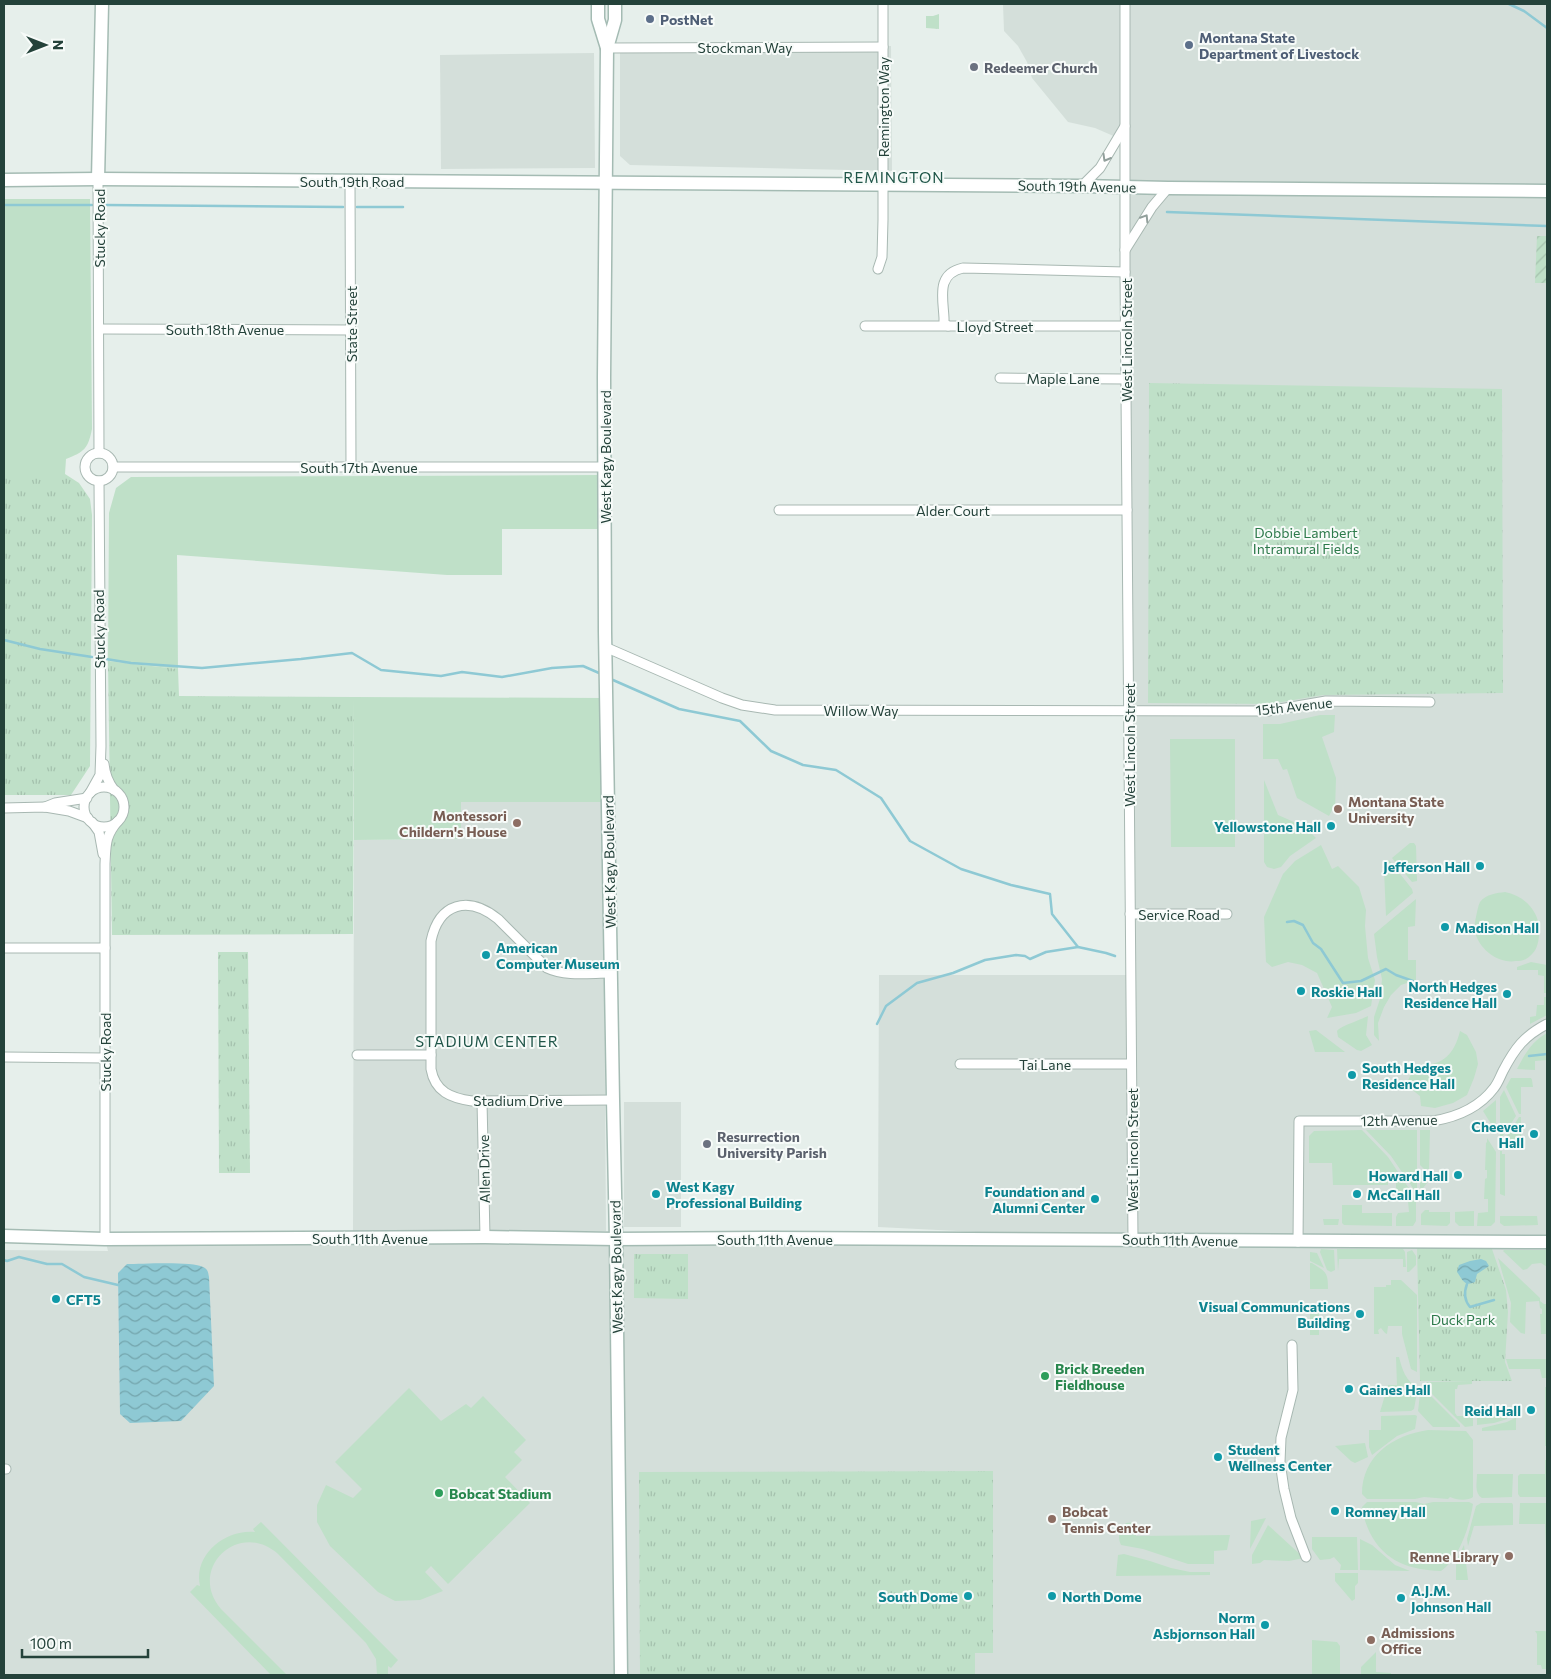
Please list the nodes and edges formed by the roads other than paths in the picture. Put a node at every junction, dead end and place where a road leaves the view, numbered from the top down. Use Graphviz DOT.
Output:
graph roads {
  1 [pos="102,4"];
  2 [pos="598,4"];
  3 [pos="604,4"];
  4 [pos="615,4"];
  5 [pos="883,4"];
  6 [pos="1125,4"];
  7 [pos="883,47"];
  8 [pos="607,48"];
  9 [pos="1125,125"];
  10 [pos="98,179"];
  11 [pos="4,180"];
  12 [pos="350,181"];
  13 [pos="606,182"];
  14 [pos="884,184"];
  15 [pos="1082,186"];
  16 [pos="1125,186"];
  17 [pos="1168,188"];
  18 [pos="1547,191"];
  19 [pos="1125,250"];
  20 [pos="878,269"];
  21 [pos="1125,272"];
  22 [pos="865,326"];
  23 [pos="948,326"];
  24 [pos="1126,326"];
  25 [pos="99,329"];
  26 [pos="351,330"];
  27 [pos="1000,378"];
  28 [pos="1126,379"];
  29 [pos="99,453"];
  30 [pos="113,467"];
  31 [pos="351,467"];
  32 [pos="604,467"];
  33 [pos="98,482"];
  34 [pos="779,510"];
  35 [pos="1127,510"];
  36 [pos="605,647"];
  37 [pos="1430,702"];
  38 [pos="1129,711"];
  39 [pos="100,746"];
  40 [pos="114,790"];
  41 [pos="89,796"];
  42 [pos="45,807"];
  43 [pos="4,808"];
  44 [pos="90,820"];
  45 [pos="118,821"];
  46 [pos="105,864"];
  47 [pos="1130,914"];
  48 [pos="1227,914"];
  49 [pos="4,948"];
  50 [pos="105,948"];
  51 [pos="610,973"];
  52 [pos="1547,1024"];
  53 [pos="357,1055"];
  54 [pos="431,1055"];
  55 [pos="4,1057"];
  56 [pos="105,1058"];
  57 [pos="960,1064"];
  58 [pos="1131,1064"];
  59 [pos="612,1100"];
  60 [pos="482,1101"];
  61 [pos="4,1236"];
  62 [pos="485,1237"];
  63 [pos="105,1239"];
  64 [pos="616,1239"];
  65 [pos="1133,1240"];
  66 [pos="1298,1242"];
  67 [pos="1547,1242"];
  68 [pos="1292,1345"];
  69 [pos="1306,1557"];
  70 [pos="621,1675"];
  1 -- 10 [label="main road, Stucky Road"];
  2 -- 8 [label="main road, West Kagy Boulevard"];
  3 -- 8 [label="main road"];
  4 -- 8 [label="main road, West Kagy Boulevard"];
  5 -- 7 [label="street, Remington Way"];
  6 -- 9 [label="street, West Lincoln Street"];
  7 -- 8 [label="street, Stockman Way"];
  7 -- 14 [label="street, Remington Way"];
  8 -- 13 [label="main road, West Kagy Boulevard"];
  9 -- 15 [label="street, one-way"];
  9 -- 16 [label="street, West Lincoln Street"];
  10 -- 11 [label="main road"];
  10 -- 12 [label="main road, South 19th Road"];
  10 -- 25 [label="street, Stucky Road"];
  12 -- 13 [label="main road, South 19th Road"];
  12 -- 26 [label="street, State Street"];
  13 -- 14 [label="main road, South 19th Avenue"];
  13 -- 32 [label="main road, West Kagy Boulevard"];
  14 -- 15 [label="main road, South 19th Avenue"];
  14 -- 20 [label="street, Remington Way"];
  15 -- 16 [label="main road, South 19th Avenue"];
  16 -- 17 [label="main road, South 19th Avenue"];
  16 -- 19 [label="street, West Lincoln Street"];
  17 -- 18 [label="main road, South 19th Avenue"];
  19 -- 17 [label="street, one-way"];
  19 -- 21 [label="street, West Lincoln Street"];
  21 -- 23 [label="street, Lloyd Street"];
  21 -- 24 [label="street, West Lincoln Street"];
  22 -- 23 [label="street"];
  23 -- 24 [label="street, Lloyd Street"];
  24 -- 28 [label="street, West Lincoln Street"];
  25 -- 26 [label="street, South 18th Avenue"];
  25 -- 29 [label="street, Stucky Road"];
  26 -- 31 [label="street, State Street"];
  27 -- 28 [label="street, Maple Lane"];
  28 -- 35 [label="street, West Lincoln Street"];
  29 -- 30 [label="street"];
  29 -- 33 [label="street"];
  30 -- 31 [label="street, South 17th Avenue"];
  30 -- 33 [label="street"];
  31 -- 32 [label="street, South 17th Avenue"];
  32 -- 36 [label="main road, West Kagy Boulevard"];
  33 -- 39 [label="street, Stucky Road"];
  34 -- 35 [label="street, Alder Court"];
  35 -- 38 [label="street, West Lincoln Street"];
  36 -- 38 [label="street, Willow Way"];
  36 -- 51 [label="main road, West Kagy Boulevard"];
  37 -- 38 [label="street, 15th Avenue"];
  38 -- 47 [label="street, West Lincoln Street"];
  39 -- 40 [label="street, Stucky Road"];
  39 -- 41 [label="street, Stucky Road"];
  40 -- 41 [label="street"];
  40 -- 45 [label="street"];
  41 -- 42 [label="street"];
  41 -- 44 [label="street"];
  42 -- 43 [label="street"];
  42 -- 44 [label="street"];
  44 -- 45 [label="street"];
  44 -- 46 [label="street, Stucky Road"];
  45 -- 46 [label="street, Stucky Road"];
  46 -- 50 [label="street, Stucky Road"];
  47 -- 48 [label="street, Service Road"];
  47 -- 58 [label="street, West Lincoln Street"];
  49 -- 50 [label="street"];
  50 -- 56 [label="street, Stucky Road"];
  51 -- 54 [label="street, Stadium Drive"];
  51 -- 59 [label="main road, West Kagy Boulevard"];
  52 -- 66 [label="street, 12th Avenue"];
  53 -- 54 [label="street"];
  54 -- 60 [label="street, Stadium Drive"];
  55 -- 56 [label="street"];
  56 -- 63 [label="street, Stucky Road"];
  57 -- 58 [label="street, Tai Lane"];
  58 -- 65 [label="street, West Lincoln Street"];
  59 -- 60 [label="street, Stadium Drive"];
  59 -- 64 [label="main road, West Kagy Boulevard"];
  60 -- 62 [label="street, Allen Drive"];
  61 -- 63 [label="main road, South 11th Avenue"];
  62 -- 63 [label="main road, South 11th Avenue"];
  62 -- 64 [label="main road, South 11th Avenue"];
  64 -- 65 [label="main road, South 11th Avenue"];
  64 -- 70 [label="main road, West Kagy Boulevard"];
  65 -- 66 [label="main road, South 11th Avenue"];
  66 -- 67 [label="main road, South 11th Avenue"];
  68 -- 69 [label="street"];
}
